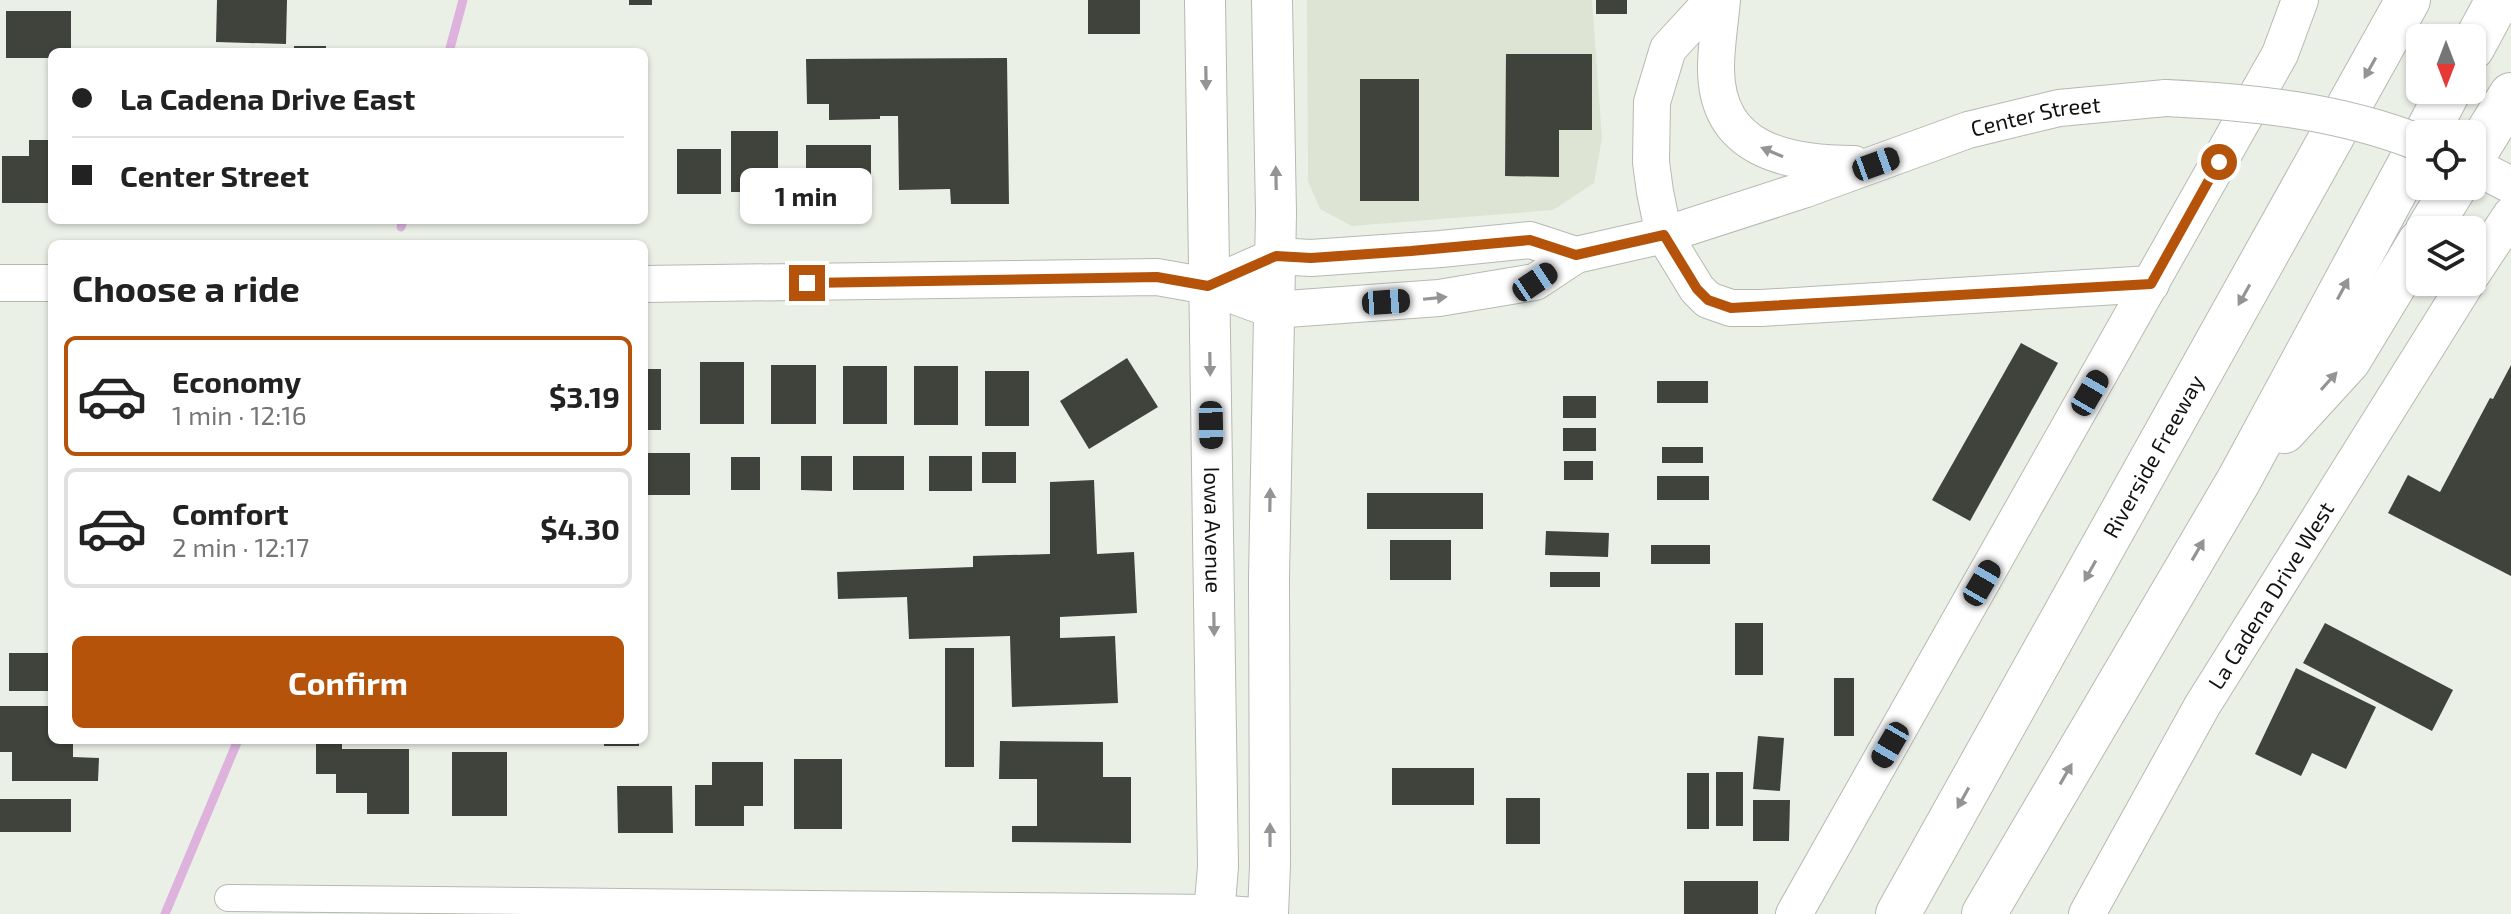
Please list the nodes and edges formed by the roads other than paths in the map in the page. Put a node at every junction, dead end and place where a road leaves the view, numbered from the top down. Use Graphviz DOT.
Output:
graph roads {
  1 [pos="1205,0"];
  2 [pos="1272,0"];
  3 [pos="1713,0"];
  4 [pos="1722,0"];
  5 [pos="2300,0"];
  6 [pos="2408,0"];
  7 [pos="2498,0"];
  8 [pos="2485,24"];
  9 [pos="2511,95"];
  10 [pos="2486,135"];
  11 [pos="2406,138"];
  12 [pos="1876,164"];
  13 [pos="2406,170"];
  14 [pos="2486,172"];
  15 [pos="2511,185"];
  16 [pos="2511,215"];
  17 [pos="1664,235"];
  18 [pos="2486,253"];
  19 [pos="1576,255"];
  20 [pos="1276,256"];
  21 [pos="2406,265"];
  22 [pos="0,283"];
  23 [pos="48,283"];
  24 [pos="648,284"];
  25 [pos="2151,284"];
  26 [pos="1208,286"];
  27 [pos="2458,296"];
  28 [pos="1273,310"];
  29 [pos="2239,480"];
  30 [pos="228,898"];
  31 [pos="1215,911"];
  32 [pos="1268,913"];
  33 [pos="1794,914"];
  34 [pos="1898,914"];
  35 [pos="1984,914"];
  36 [pos="2087,914"];
  1 -- 26 [label="main road, Iowa Avenue, one-way"];
  20 -- 2 [label="main road, one-way"];
  3 -- 17 [label="main road"];
  12 -- 4 [label="main road, one-way"];
  5 -- 25 [label="main road"];
  6 -- 34 [label="highway, Riverside Freeway, one-way"];
  7 -- 8 [label="highway"];
  9 -- 10 [label="highway"];
  11 -- 12 [label="main road, Center Street, bridge"];
  12 -- 17 [label="main road, Center Street"];
  29 -- 13 [label="highway, one-way"];
  14 -- 15 [label="main road"];
  16 -- 18 [label="main road"];
  17 -- 19 [label="main road, Center Street"];
  17 -- 25 [label="main road"];
  19 -- 20 [label="main road"];
  28 -- 19 [label="main road, Center Street, one-way"];
  20 -- 26 [label="main road"];
  20 -- 28 [label="main road"];
  29 -- 21 [label="highway, one-way"];
  22 -- 23 [label="main road"];
  24 -- 26 [label="main road, Center Street"];
  25 -- 33 [label="main road"];
  26 -- 28 [label="main road, Center Street"];
  26 -- 31 [label="main road, Iowa Avenue, one-way"];
  27 -- 36 [label="main road, La Cadena Drive West"];
  32 -- 28 [label="main road, one-way"];
  35 -- 29 [label="highway, one-way"];
  30 -- 31 [label="street"];
  31 -- 32 [label="street"];
}
